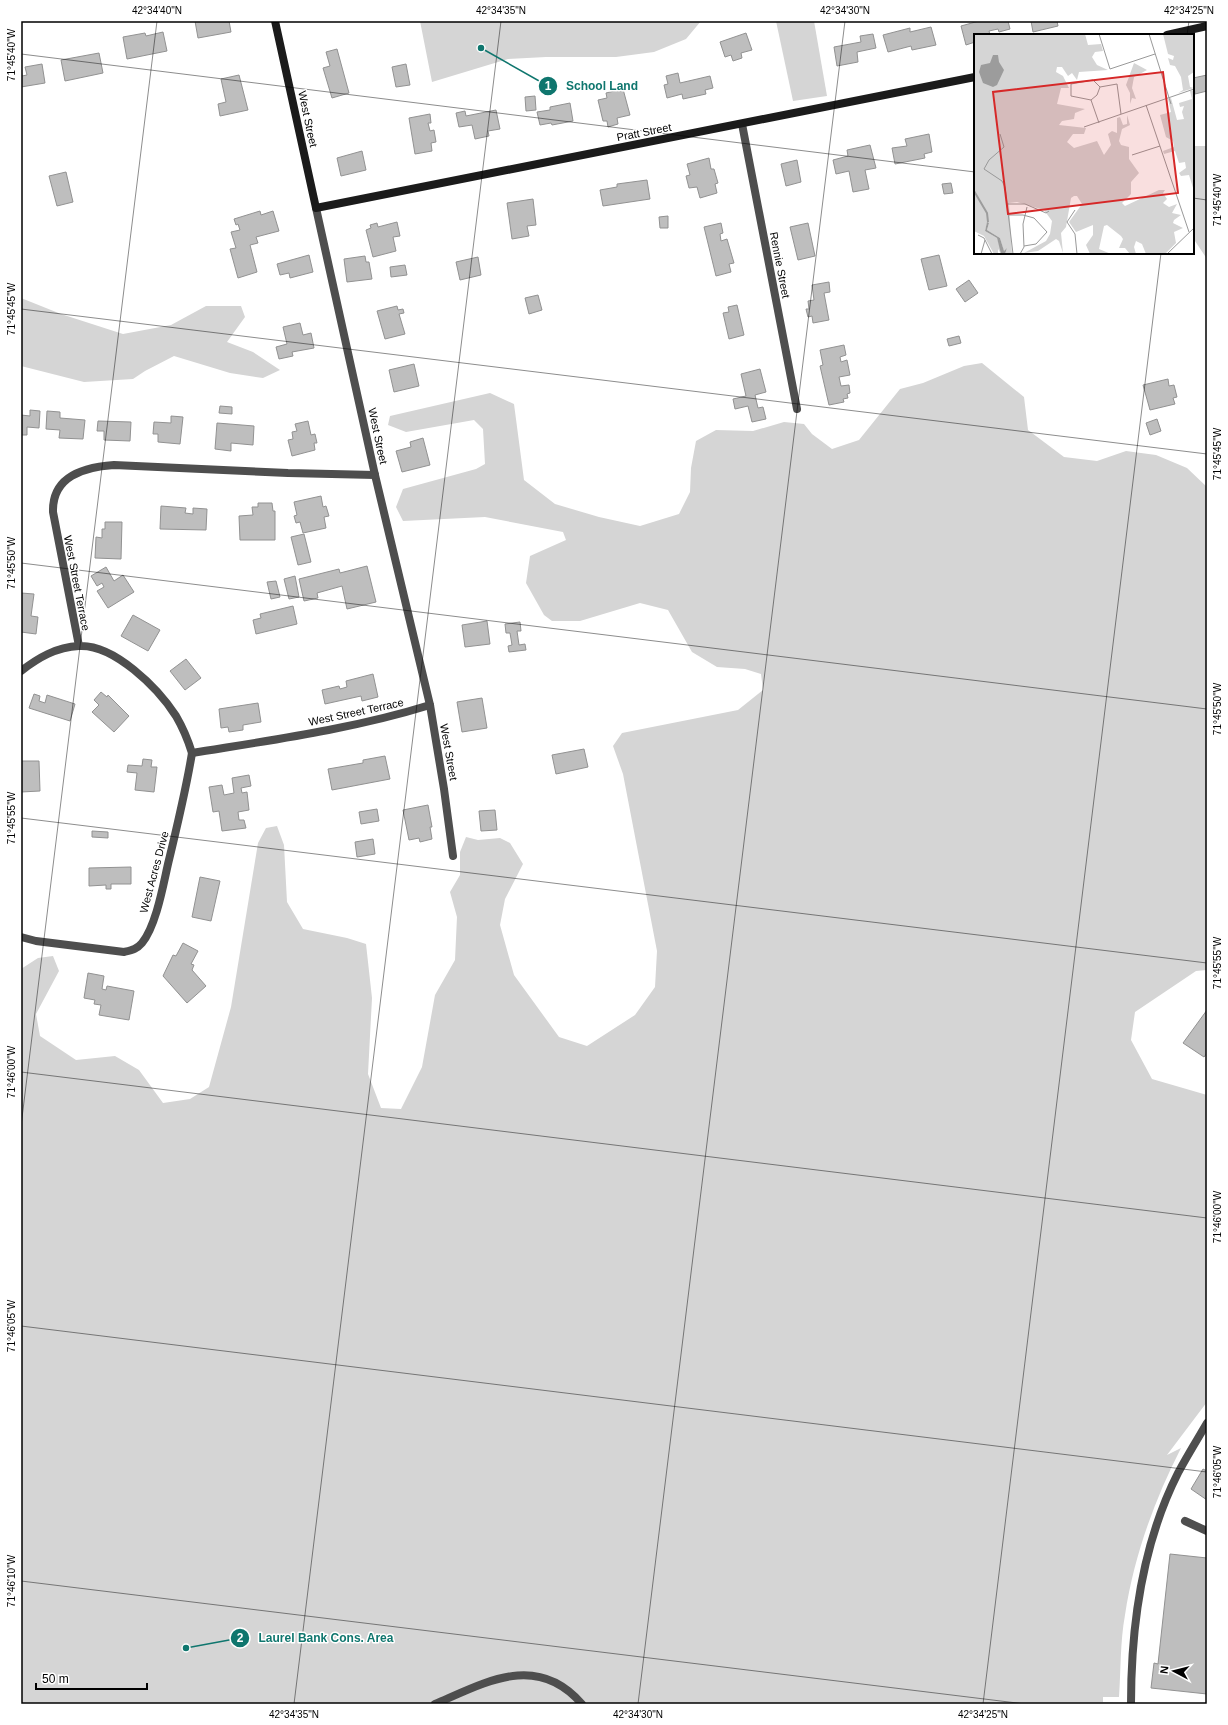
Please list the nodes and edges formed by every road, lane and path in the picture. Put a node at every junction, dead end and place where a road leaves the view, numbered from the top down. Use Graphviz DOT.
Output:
graph roads {
  1 [pos="275,21"];
  2 [pos="1207,26"];
  3 [pos="1171,34"];
  4 [pos="974,77"];
  5 [pos="742,124"];
  6 [pos="316,208"];
  7 [pos="797,409"];
  8 [pos="375,475"];
  9 [pos="79,646"];
  10 [pos="21,672"];
  11 [pos="430,705"];
  12 [pos="192,753"];
  13 [pos="453,856"];
  14 [pos="21,937"];
  15 [pos="1207,1423"];
  16 [pos="1185,1521"];
  17 [pos="1207,1531"];
  18 [pos="435,1704"];
  19 [pos="582,1704"];
  20 [pos="1131,1704"];
  1 -- 6 [label="street, West Street"];
  2 -- 3 [label="street"];
  4 -- 5 [label="street, Pratt Street"];
  5 -- 6 [label="street, Pratt Street"];
  5 -- 7 [label="street, Rennie Street"];
  6 -- 8 [label="street, West Street"];
  8 -- 9 [label="street, West Street Terrace"];
  8 -- 11 [label="street, West Street"];
  9 -- 10 [label="street"];
  9 -- 12 [label="street, West Street Terrace"];
  11 -- 12 [label="street, West Street Terrace"];
  11 -- 13 [label="street, West Street"];
  12 -- 14 [label="street, West Acres Drive"];
  15 -- 20 [label="street"];
  16 -- 17 [label="street"];
  18 -- 19 [label="street"];
}
